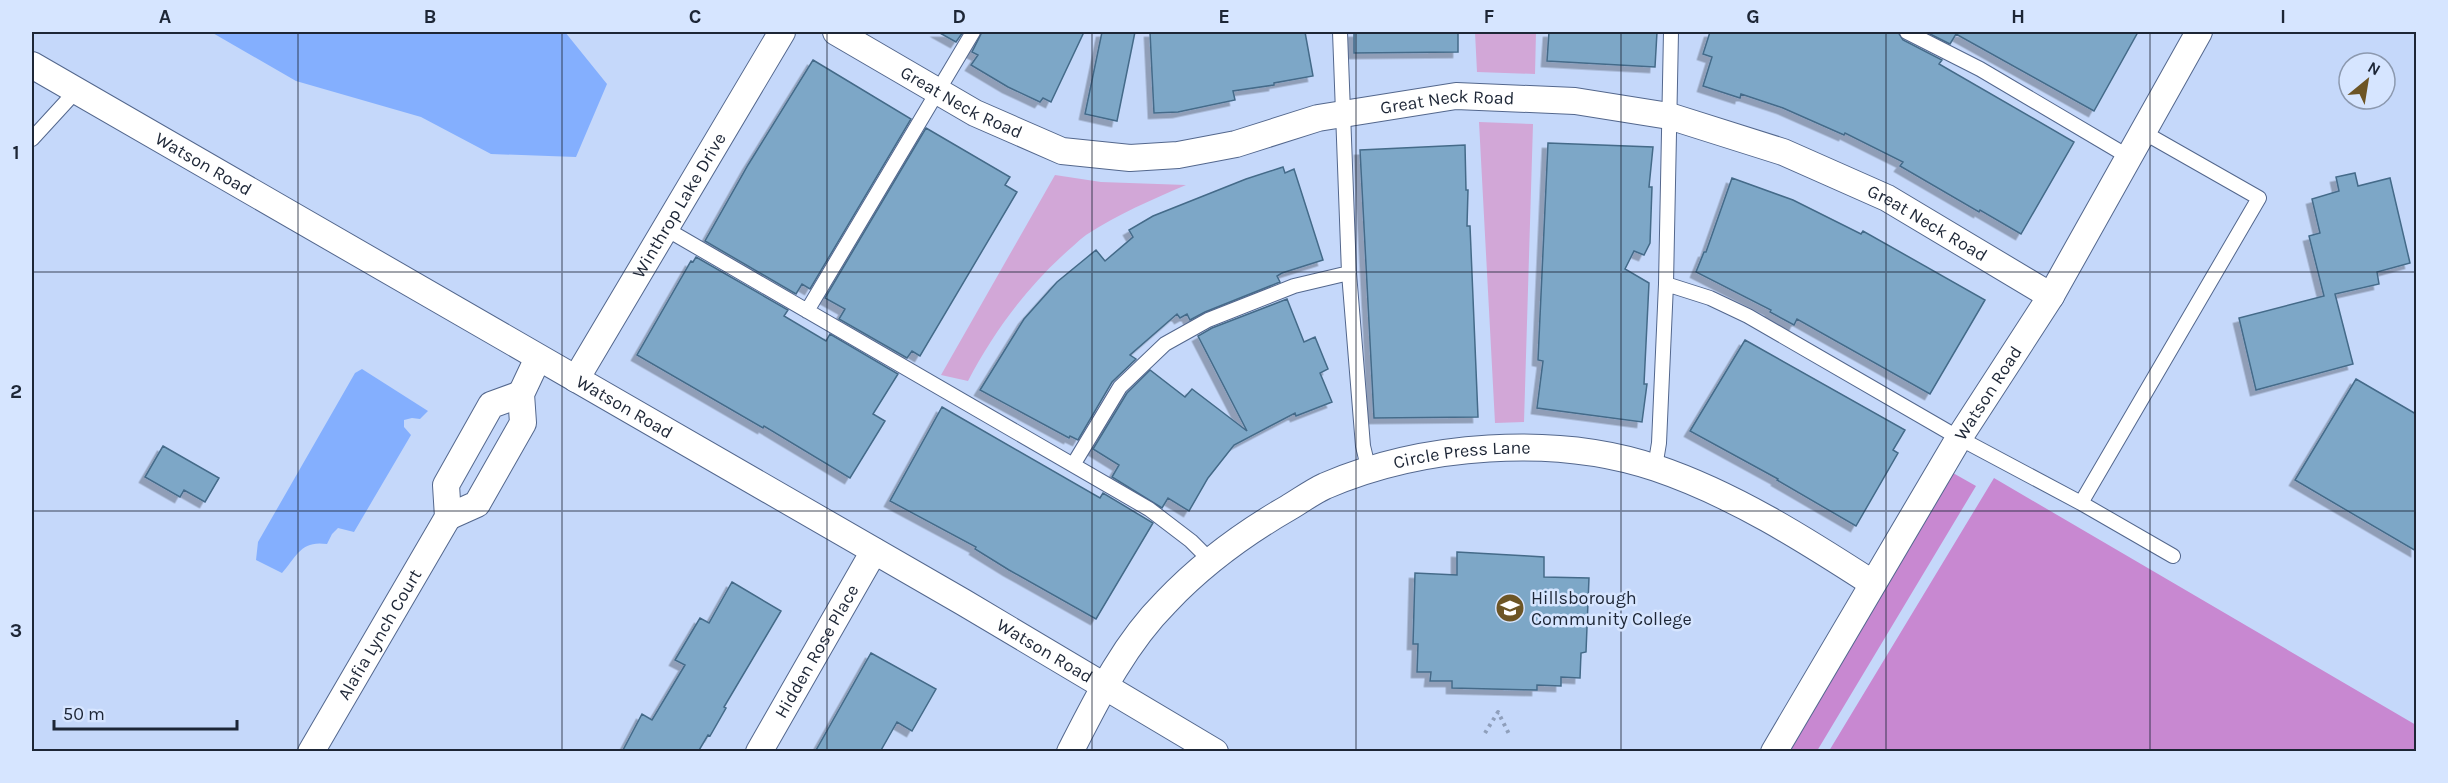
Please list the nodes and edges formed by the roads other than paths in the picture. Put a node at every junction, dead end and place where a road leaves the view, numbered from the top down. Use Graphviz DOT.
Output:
graph roads {
  1 [pos="782,32"];
  2 [pos="836,32"];
  3 [pos="973,32"];
  4 [pos="1340,32"];
  5 [pos="1671,32"];
  6 [pos="1906,32"];
  7 [pos="2199,32"];
  8 [pos="32,65"];
  9 [pos="937,90"];
  10 [pos="76,91"];
  11 [pos="1344,114"];
  12 [pos="1669,116"];
  13 [pos="2143,132"];
  14 [pos="32,139"];
  15 [pos="2129,157"];
  16 [pos="666,229"];
  17 [pos="1349,273"];
  18 [pos="1666,284"];
  19 [pos="2051,296"];
  20 [pos="807,311"];
  21 [pos="537,360"];
  22 [pos="576,379"];
  23 [pos="521,393"];
  24 [pos="1959,438"];
  25 [pos="1073,465"];
  26 [pos="1655,467"];
  27 [pos="1369,471"];
  28 [pos="2081,503"];
  29 [pos="448,518"];
  30 [pos="874,550"];
  31 [pos="2173,555"];
  32 [pos="1210,560"];
  33 [pos="1872,583"];
  34 [pos="1105,686"];
  35 [pos="311,752"];
  36 [pos="759,752"];
  37 [pos="1070,752"];
  38 [pos="1215,752"];
  39 [pos="1774,752"];
  1 -- 16 [label="street, Winthrop Lake Drive"];
  2 -- 9 [label="street, Great Neck Road"];
  3 -- 9 [label="lane"];
  4 -- 11 [label="lane"];
  5 -- 12 [label="lane"];
  6 -- 15 [label="lane"];
  7 -- 13 [label="street, Watson Road"];
  8 -- 10 [label="street, Watson Road"];
  9 -- 11 [label="street, Great Neck Road"];
  9 -- 20 [label="lane"];
  10 -- 14 [label="lane"];
  10 -- 22 [label="street, Watson Road"];
  11 -- 12 [label="street, Great Neck Road"];
  11 -- 17 [label="lane"];
  12 -- 18 [label="lane"];
  12 -- 19 [label="street, Great Neck Road"];
  13 -- 15 [label="street, Watson Road"];
  13 -- 28 [label="lane"];
  15 -- 19 [label="street, Watson Road"];
  16 -- 20 [label="lane"];
  16 -- 22 [label="street, Winthrop Lake Drive"];
  17 -- 25 [label="lane"];
  17 -- 27 [label="lane"];
  18 -- 24 [label="lane"];
  18 -- 26 [label="lane"];
  19 -- 24 [label="street, Watson Road"];
  20 -- 25 [label="lane"];
  21 -- 23 [label="street"];
  22 -- 30 [label="street, Watson Road"];
  23 -- 29 [label="street"];
  23 -- 29 [label="street"];
  24 -- 28 [label="lane"];
  24 -- 33 [label="street, Watson Road"];
  25 -- 32 [label="lane"];
  26 -- 27 [label="street, Circle Press Lane"];
  26 -- 33 [label="street, Circle Press Lane"];
  27 -- 32 [label="street, Circle Press Lane"];
  28 -- 31 [label="lane"];
  29 -- 35 [label="street, Alafia Lynch Court"];
  30 -- 34 [label="street, Watson Road"];
  30 -- 36 [label="street, Hidden Rose Place"];
  32 -- 34 [label="street, Circle Press Lane"];
  33 -- 39 [label="street, Watson Road"];
  34 -- 37 [label="street, Circle Press Lane"];
  34 -- 38 [label="street, Watson Road"];
}
